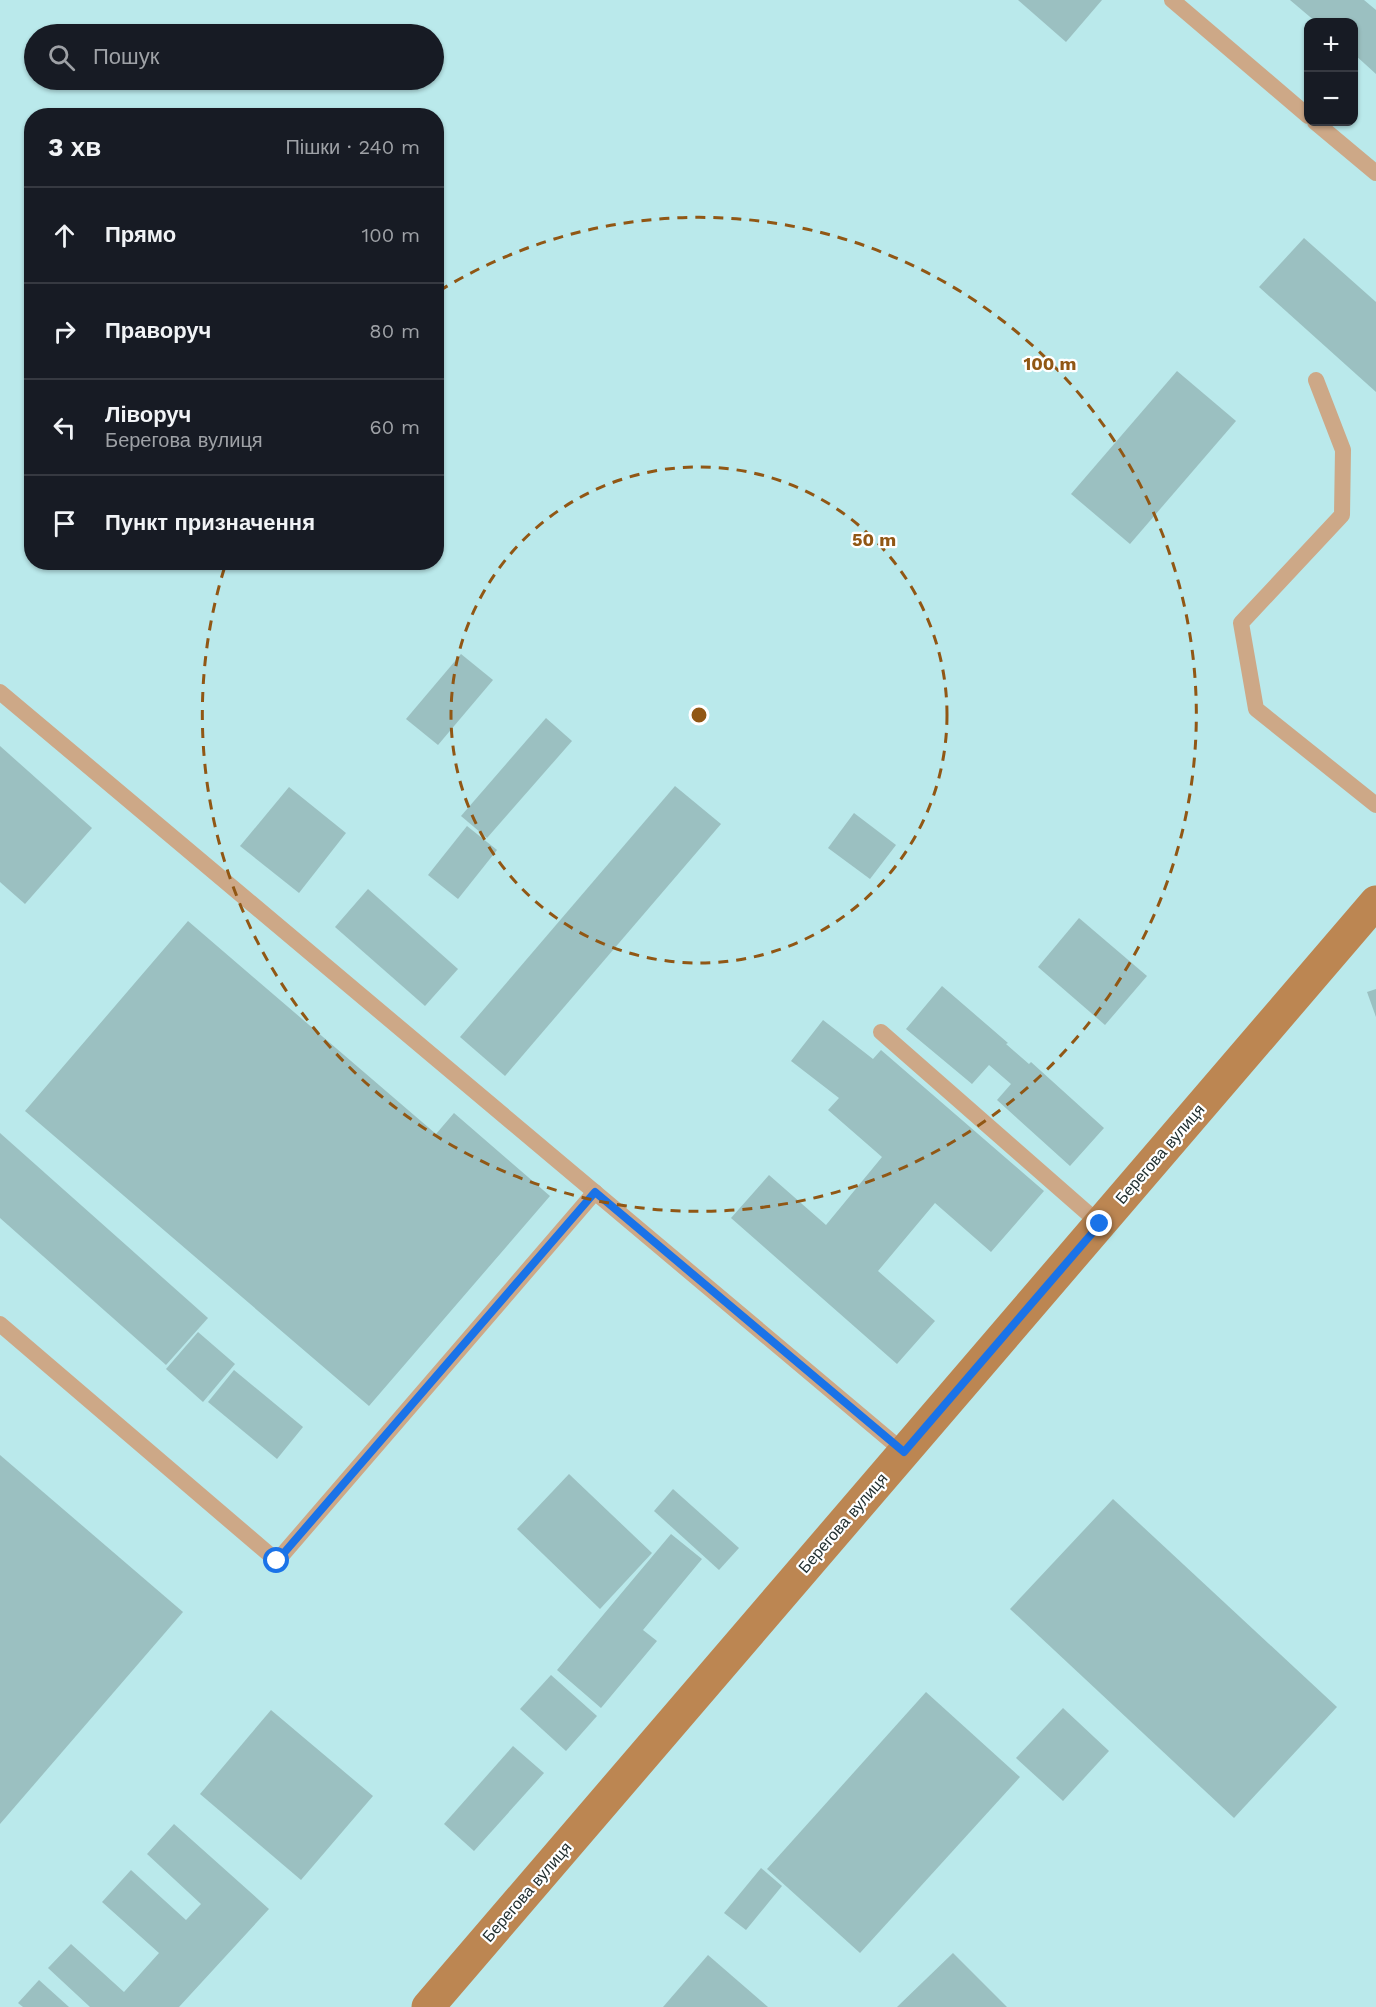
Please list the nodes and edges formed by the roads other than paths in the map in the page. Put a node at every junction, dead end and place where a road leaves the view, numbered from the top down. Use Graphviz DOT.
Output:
graph roads {
  1 [pos="1172,0"];
  2 [pos="1304,113"];
  3 [pos="1320,126"];
  4 [pos="1376,173"];
  5 [pos="1316,380"];
  6 [pos="0,692"];
  7 [pos="1376,805"];
  8 [pos="1376,902"];
  9 [pos="881,1032"];
  10 [pos="595,1192"];
  11 [pos="1100,1224"];
  12 [pos="0,1324"];
  13 [pos="904,1452"];
  14 [pos="428,2007"];
  1 -- 2 [label="lane"];
  3 -- 4 [label="lane"];
  5 -- 7 [label="lane"];
  6 -- 10 [label="lane"];
  8 -- 11 [label="street, Берегова вулиця"];
  9 -- 11 [label="lane"];
  10 -- 12 [label="lane"];
  10 -- 13 [label="lane"];
  11 -- 13 [label="street, Берегова вулиця"];
  13 -- 14 [label="street, Берегова вулиця"];
}
